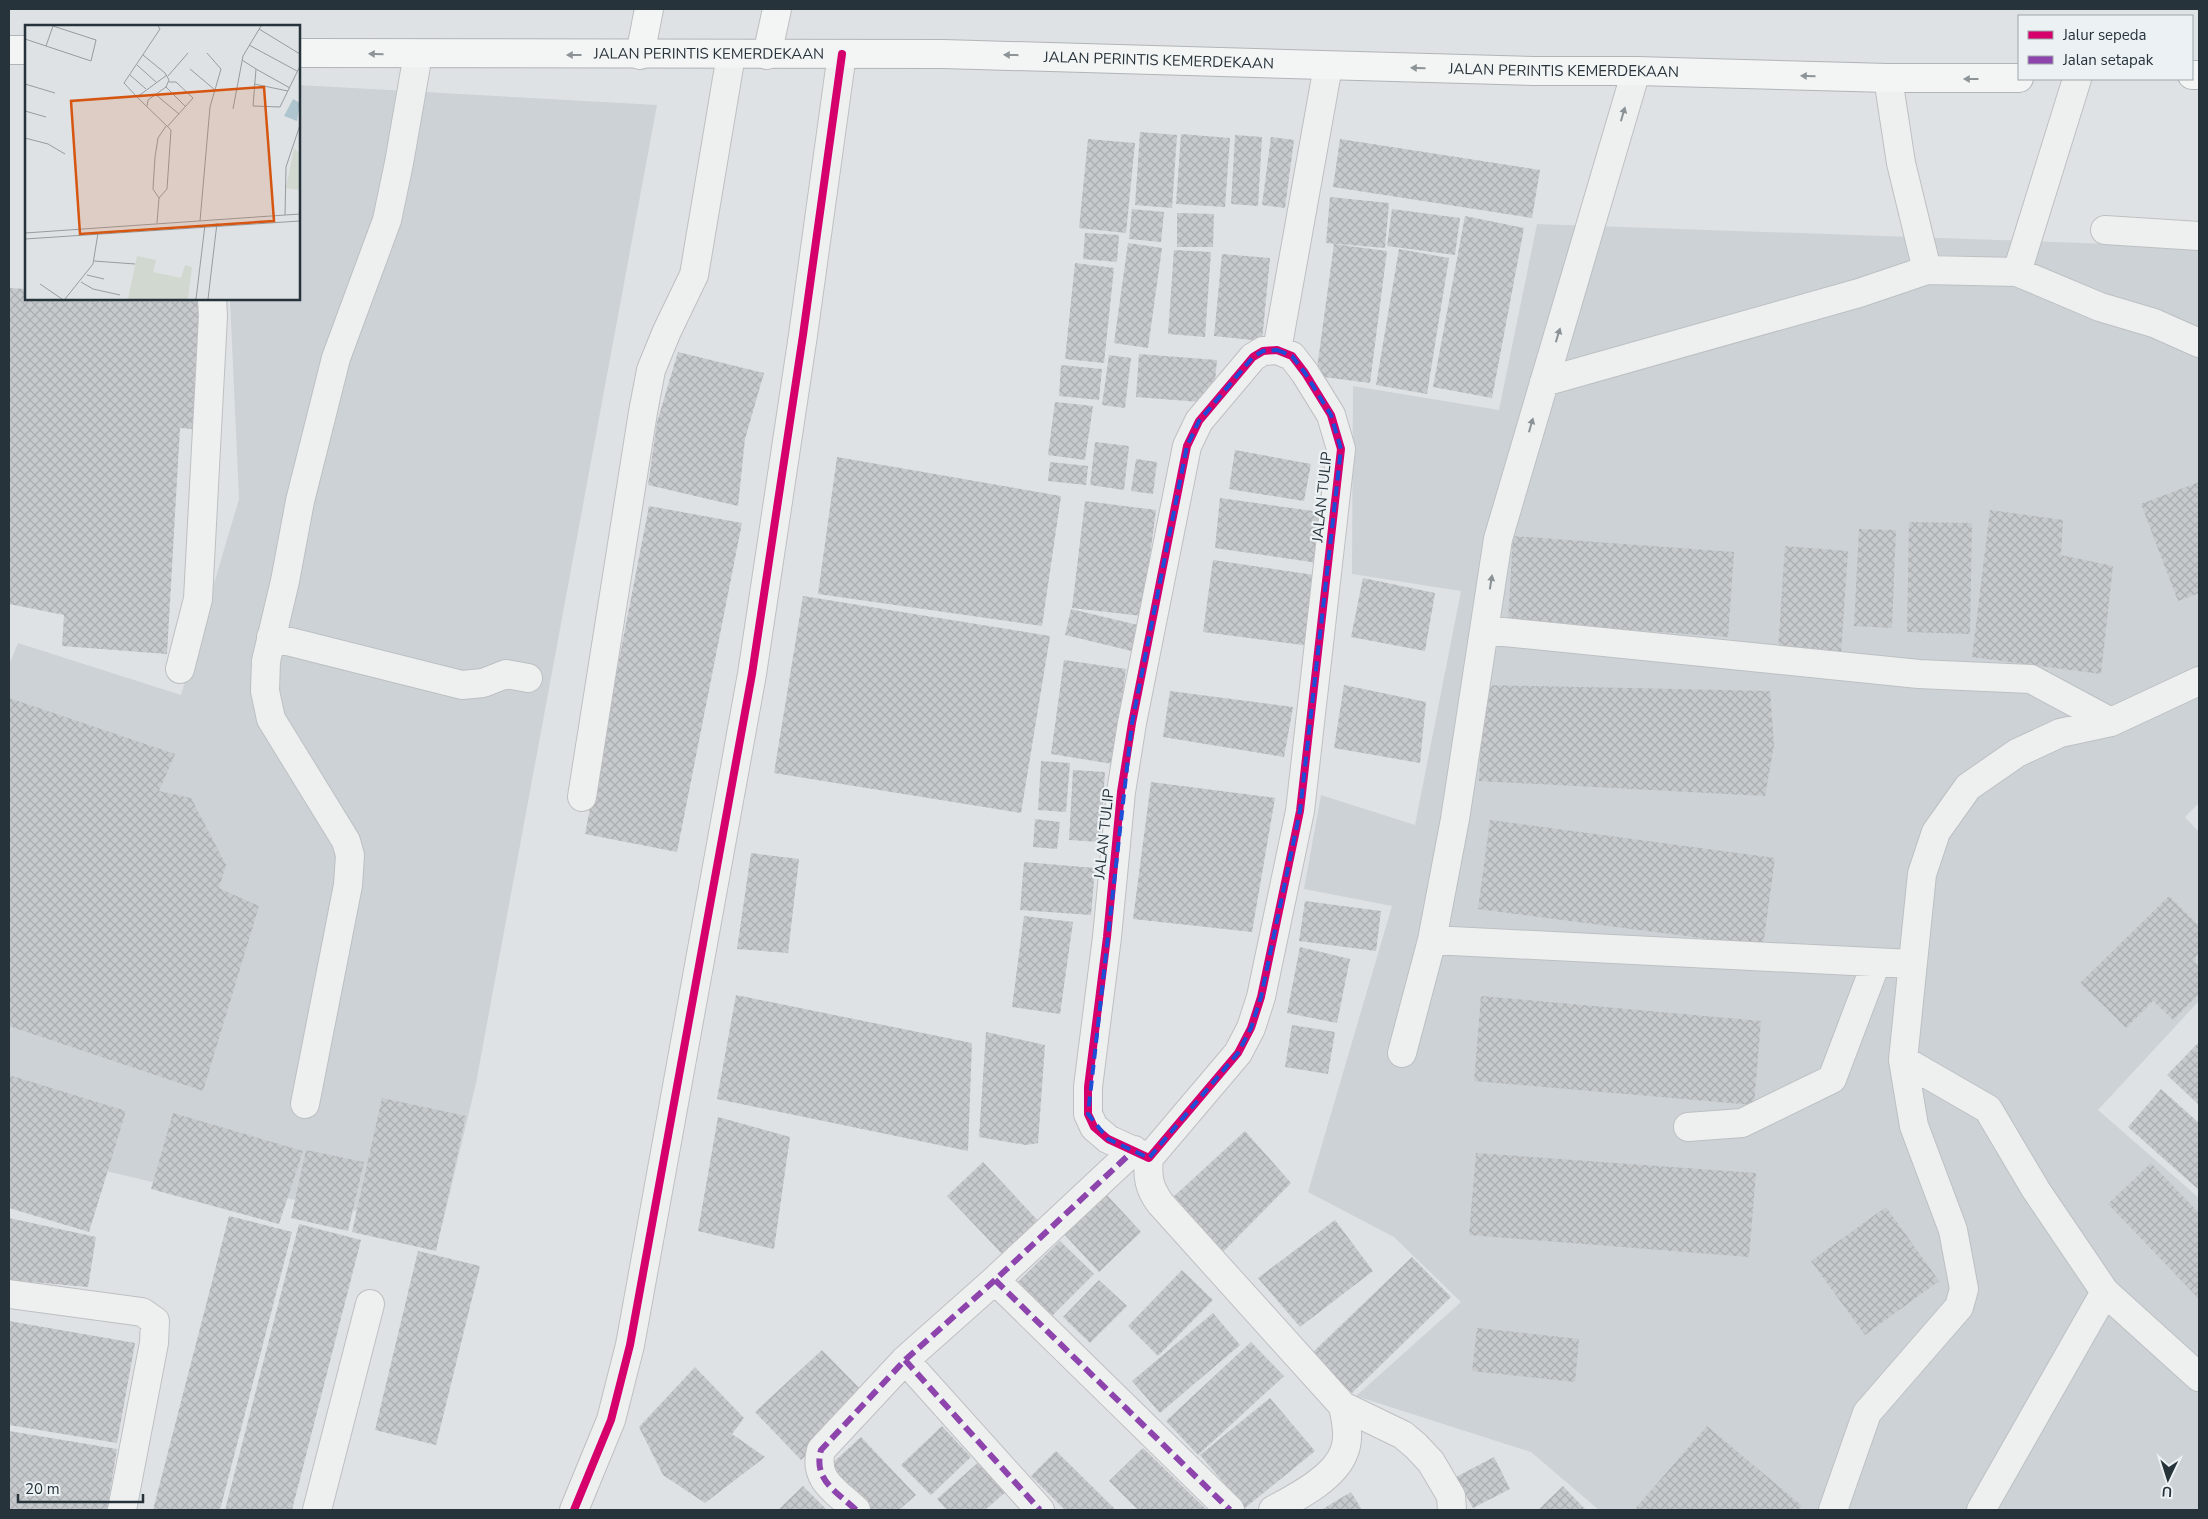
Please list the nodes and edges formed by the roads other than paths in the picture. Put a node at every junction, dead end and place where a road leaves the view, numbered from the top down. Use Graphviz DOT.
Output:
graph roads {
  1 [pos="649,9"];
  2 [pos="777,9"];
  3 [pos="9,50"];
  4 [pos="25,50"];
  5 [pos="300,53"];
  6 [pos="418,54"];
  7 [pos="842,54"];
  8 [pos="640,55"];
  9 [pos="731,55"];
  10 [pos="767,55"];
  11 [pos="1328,66"];
  12 [pos="1636,71"];
  13 [pos="1888,78"];
  14 [pos="2018,78"];
  15 [pos="2077,80"];
  16 [pos="2105,230"];
  17 [pos="2199,236"];
  18 [pos="1927,270"];
  19 [pos="2017,272"];
  20 [pos="212,300"];
  21 [pos="2199,343"];
  22 [pos="1277,350"];
  23 [pos="1544,382"];
  24 [pos="1484,630"];
  25 [pos="271,637"];
  26 [pos="180,669"];
  27 [pos="528,678"];
  28 [pos="2199,682"];
  29 [pos="2111,722"];
  30 [pos="582,797"];
  31 [pos="1432,940"];
  32 [pos="1876,963"];
  33 [pos="1912,964"];
  34 [pos="1402,1053"];
  35 [pos="1903,1060"];
  36 [pos="305,1104"];
  37 [pos="1688,1127"];
  38 [pos="1142,1154"];
  39 [pos="995,1280"];
  40 [pos="2106,1292"];
  41 [pos="9,1294"];
  42 [pos="370,1304"];
  43 [pos="905,1360"];
  44 [pos="2199,1377"];
  45 [pos="1343,1406"];
  46 [pos="122,1510"];
  47 [pos="317,1510"];
  48 [pos="574,1510"];
  49 [pos="856,1510"];
  50 [pos="1040,1510"];
  51 [pos="1230,1510"];
  52 [pos="1273,1510"];
  53 [pos="1452,1510"];
  54 [pos="1833,1510"];
  55 [pos="1981,1510"];
  1 -- 8 [label="main road"];
  2 -- 10 [label="main road"];
  3 -- 4 [label="main road"];
  6 -- 5 [label="main road, JALAN PERINTIS KEMERDEKAAN, one-way"];
  8 -- 6 [label="main road, JALAN PERINTIS KEMERDEKAAN, one-way"];
  6 -- 25 [label="street"];
  7 -- 10 [label="main road, JALAN PERINTIS KEMERDEKAAN"];
  11 -- 7 [label="main road, JALAN PERINTIS KEMERDEKAAN, one-way"];
  7 -- 48 [label="street"];
  8 -- 9 [label="main road, JALAN PERINTIS KEMERDEKAAN"];
  9 -- 10 [label="main road, JALAN PERINTIS KEMERDEKAAN"];
  9 -- 30 [label="street"];
  12 -- 11 [label="main road, JALAN PERINTIS KEMERDEKAAN, one-way"];
  11 -- 22 [label="street"];
  13 -- 12 [label="main road, JALAN PERINTIS KEMERDEKAAN, one-way"];
  23 -- 12 [label="street, one-way"];
  14 -- 13 [label="main road, JALAN PERINTIS KEMERDEKAAN, one-way"];
  13 -- 18 [label="street"];
  15 -- 19 [label="street"];
  16 -- 17 [label="street"];
  18 -- 19 [label="street"];
  18 -- 23 [label="street"];
  19 -- 21 [label="street"];
  20 -- 26 [label="street"];
  22 -- 38 [label="street, JALAN TULIP"];
  22 -- 38 [label="street, JALAN TULIP"];
  24 -- 23 [label="street, one-way"];
  24 -- 29 [label="street"];
  24 -- 31 [label="street"];
  25 -- 27 [label="street"];
  25 -- 36 [label="street"];
  28 -- 29 [label="street"];
  29 -- 33 [label="street"];
  31 -- 32 [label="street"];
  31 -- 34 [label="street"];
  32 -- 33 [label="street"];
  32 -- 37 [label="street"];
  33 -- 35 [label="street"];
  35 -- 40 [label="street"];
  35 -- 54 [label="street"];
  38 -- 39 [label="street"];
  38 -- 45 [label="street"];
  39 -- 43 [label="street"];
  39 -- 51 [label="street"];
  40 -- 44 [label="street"];
  40 -- 55 [label="street"];
  41 -- 46 [label="street"];
  42 -- 47 [label="street"];
  43 -- 49 [label="street"];
  43 -- 50 [label="street"];
  45 -- 52 [label="street"];
  45 -- 53 [label="street"];
}
